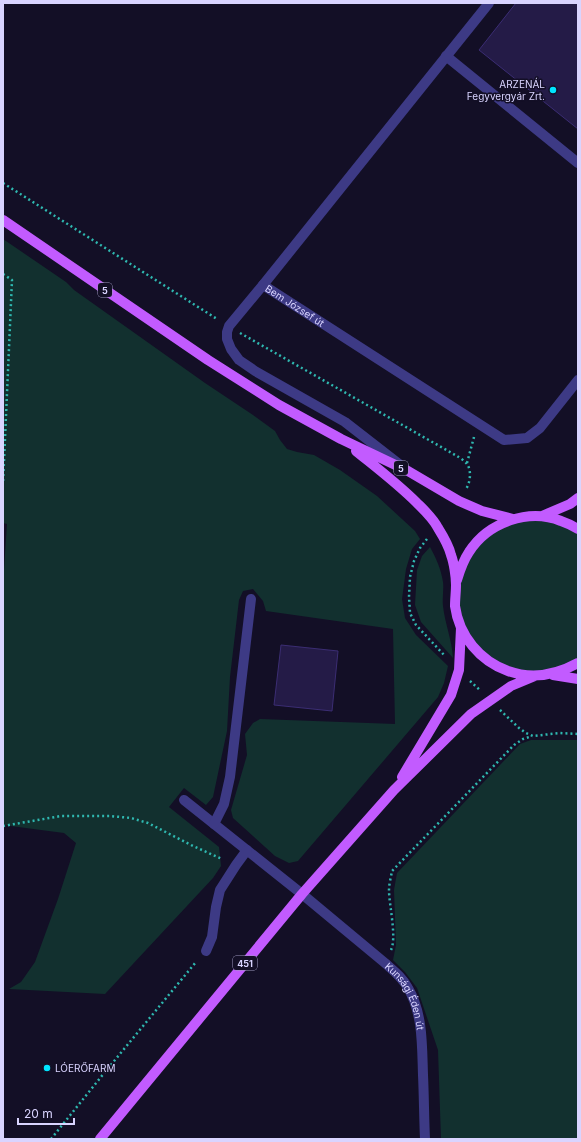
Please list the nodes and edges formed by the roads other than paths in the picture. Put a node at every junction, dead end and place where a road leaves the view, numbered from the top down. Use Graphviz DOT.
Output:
graph roads {
  1 [pos="489,3"];
  2 [pos="446,56"];
  3 [pos="578,162"];
  4 [pos="3,220"];
  5 [pos="263,286"];
  6 [pos="578,380"];
  7 [pos="578,388"];
  8 [pos="540,428"];
  9 [pos="341,439"];
  10 [pos="408,471"];
  11 [pos="578,498"];
  12 [pos="542,516"];
  13 [pos="513,519"];
  14 [pos="578,529"];
  15 [pos="456,584"];
  16 [pos="251,599"];
  17 [pos="462,628"];
  18 [pos="578,663"];
  19 [pos="551,674"];
  20 [pos="535,676"];
  21 [pos="578,679"];
  22 [pos="394,790"];
  23 [pos="184,800"];
  24 [pos="214,824"];
  25 [pos="247,850"];
  26 [pos="302,894"];
  27 [pos="206,951"];
  28 [pos="100,1139"];
  29 [pos="425,1139"];
  1 -- 2 [label="street"];
  2 -- 3 [label="street"];
  2 -- 5 [label="street"];
  4 -- 9 [label="main road, 5"];
  5 -- 8 [label="street, Bem József út"];
  5 -- 10 [label="street, Bem József út"];
  6 -- 8 [label="street"];
  7 -- 8 [label="street"];
  9 -- 10 [label="main road, 5"];
  9 -- 15 [label="main road, 5"];
  10 -- 13 [label="main road, 5"];
  11 -- 12 [label="main road"];
  12 -- 13 [label="main road, 5"];
  12 -- 14 [label="main road, 5"];
  13 -- 15 [label="main road, 5"];
  15 -- 17 [label="main road, 5"];
  16 -- 24 [label="street"];
  17 -- 20 [label="main road, 5"];
  17 -- 22 [label="main road, 451"];
  18 -- 19 [label="main road, 5"];
  19 -- 20 [label="main road, 5"];
  19 -- 21 [label="main road, 5"];
  20 -- 22 [label="main road, 451"];
  22 -- 26 [label="main road, 451"];
  23 -- 24 [label="street, Kunsági Éden út"];
  24 -- 25 [label="street, Kunsági Éden út"];
  25 -- 26 [label="street, Kunsági Éden út"];
  25 -- 27 [label="street"];
  26 -- 28 [label="main road, 451"];
  26 -- 29 [label="street, Kunsági Éden út"];
}
